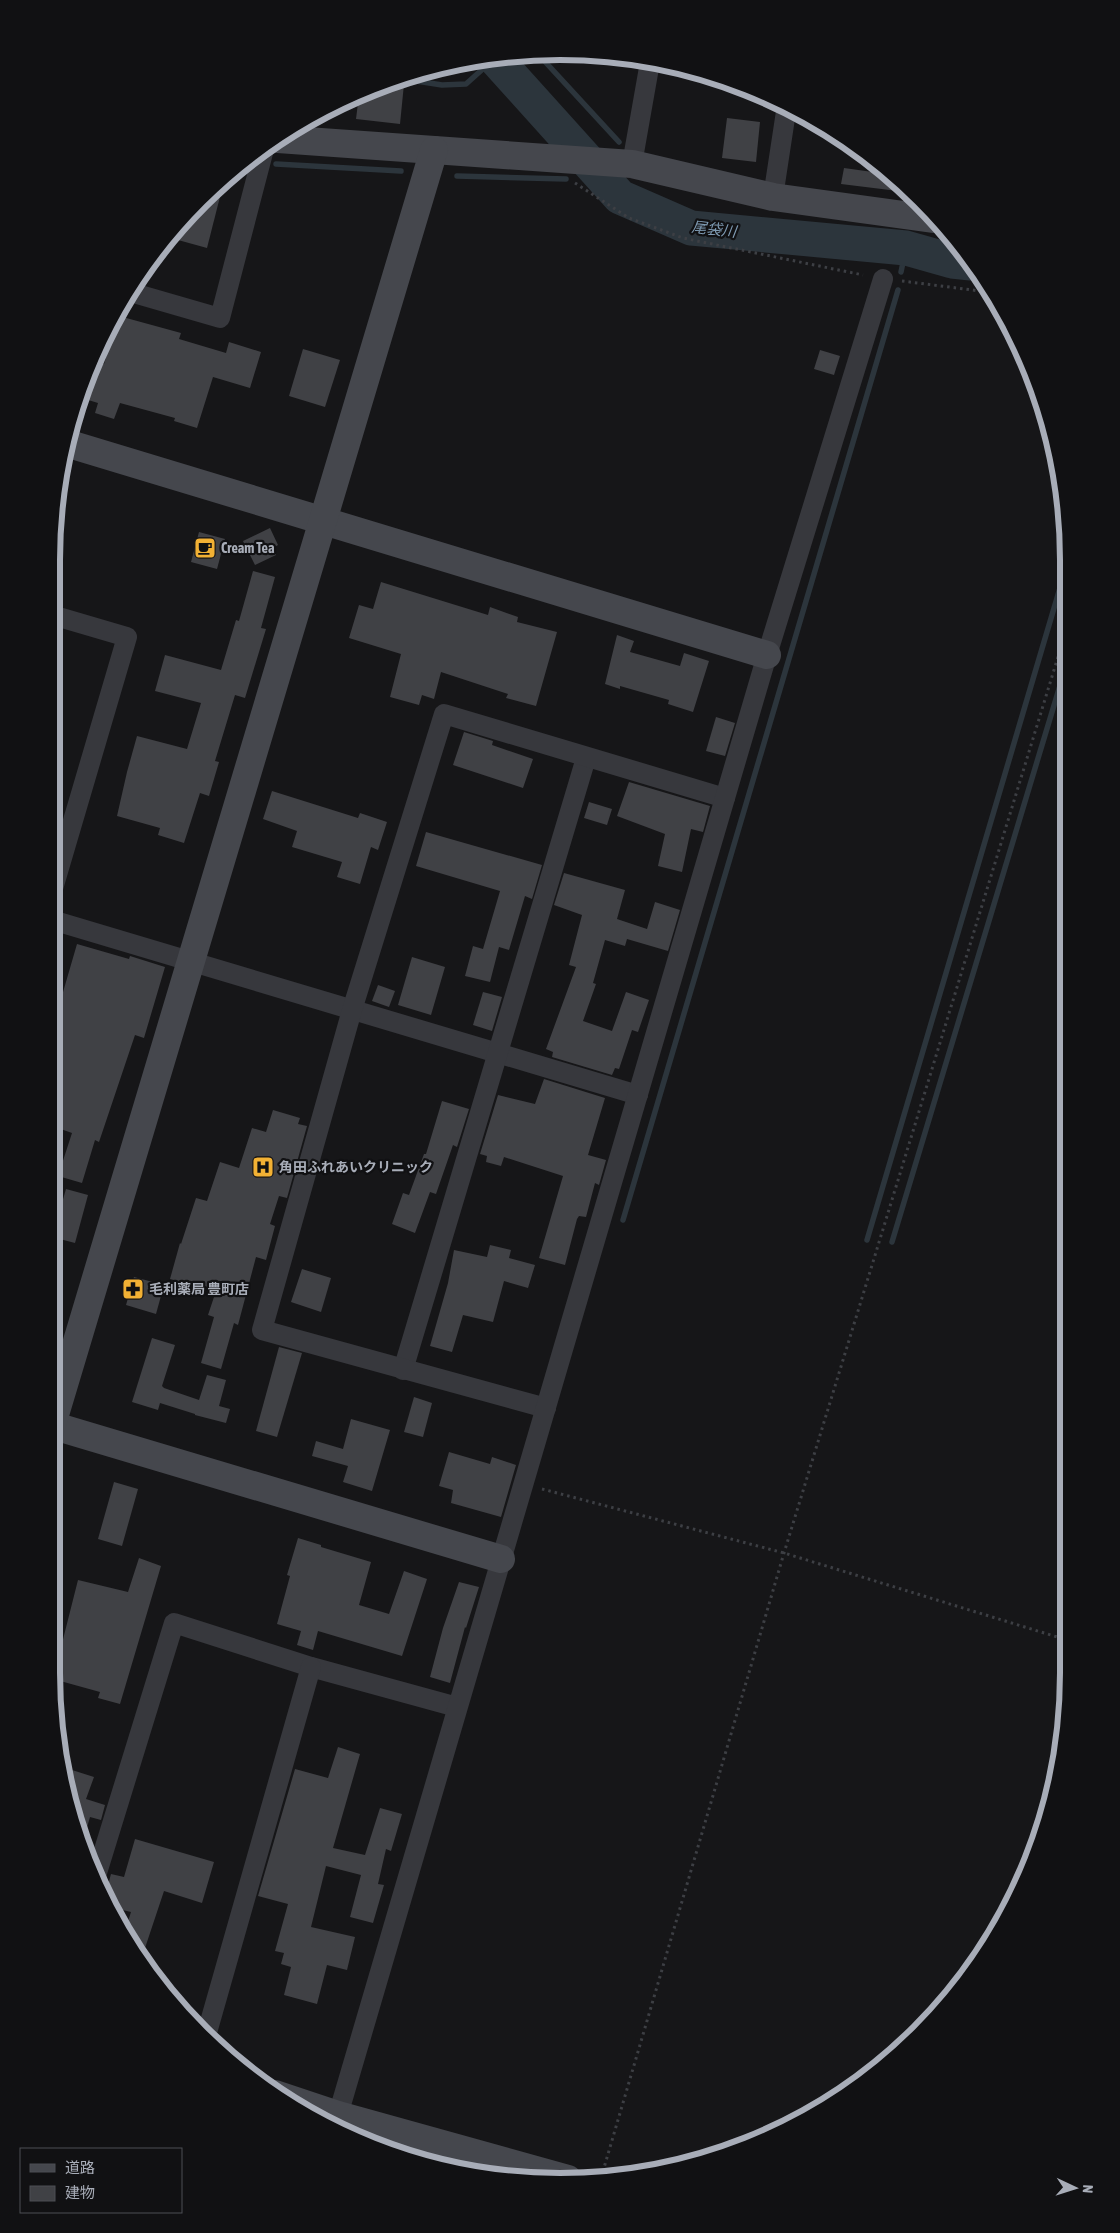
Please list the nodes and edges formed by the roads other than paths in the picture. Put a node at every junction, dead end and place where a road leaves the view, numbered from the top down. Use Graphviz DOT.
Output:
graph roads {
  1 [pos="649,68"];
  2 [pos="786,114"];
  3 [pos="289,140"];
  4 [pos="434,150"];
  5 [pos="261,159"];
  6 [pos="632,164"];
  7 [pos="773,197"];
  8 [pos="925,218"];
  9 [pos="882,279"];
  10 [pos="137,294"];
  11 [pos="74,445"];
  12 [pos="324,521"];
  13 [pos="60,617"];
  14 [pos="767,655"];
  15 [pos="586,758"];
  16 [pos="725,798"];
  17 [pos="60,865"];
  18 [pos="60,922"];
  19 [pos="192,962"];
  20 [pos="352,1010"];
  21 [pos="498,1053"];
  22 [pos="638,1095"];
  23 [pos="403,1370"];
  24 [pos="60,1399"];
  25 [pos="546,1408"];
  26 [pos="60,1428"];
  27 [pos="501,1559"];
  28 [pos="312,1667"];
  29 [pos="457,1707"];
  30 [pos="99,1866"];
  31 [pos="208,2029"];
  32 [pos="338,2121"];
  33 [pos="340,2122"];
  34 [pos="542,2172"];
  1 -- 6 [label="street"];
  2 -- 7 [label="street"];
  3 -- 4 [label="street"];
  4 -- 6 [label="street"];
  4 -- 12 [label="street"];
  5 -- 10 [label="street"];
  6 -- 7 [label="street"];
  7 -- 8 [label="street"];
  9 -- 14 [label="street"];
  11 -- 12 [label="street"];
  12 -- 14 [label="street"];
  12 -- 19 [label="street"];
  13 -- 17 [label="street"];
  14 -- 16 [label="street"];
  15 -- 16 [label="street"];
  15 -- 20 [label="street"];
  15 -- 21 [label="street"];
  16 -- 22 [label="street"];
  18 -- 19 [label="street"];
  19 -- 20 [label="street"];
  19 -- 24 [label="street"];
  20 -- 21 [label="street"];
  20 -- 23 [label="street"];
  21 -- 22 [label="street"];
  21 -- 23 [label="street"];
  22 -- 25 [label="street"];
  23 -- 25 [label="street"];
  25 -- 27 [label="street"];
  26 -- 27 [label="street"];
  27 -- 29 [label="street"];
  28 -- 29 [label="street"];
  28 -- 30 [label="street"];
  28 -- 31 [label="street"];
  29 -- 32 [label="street"];
  33 -- 34 [label="street"];
}
